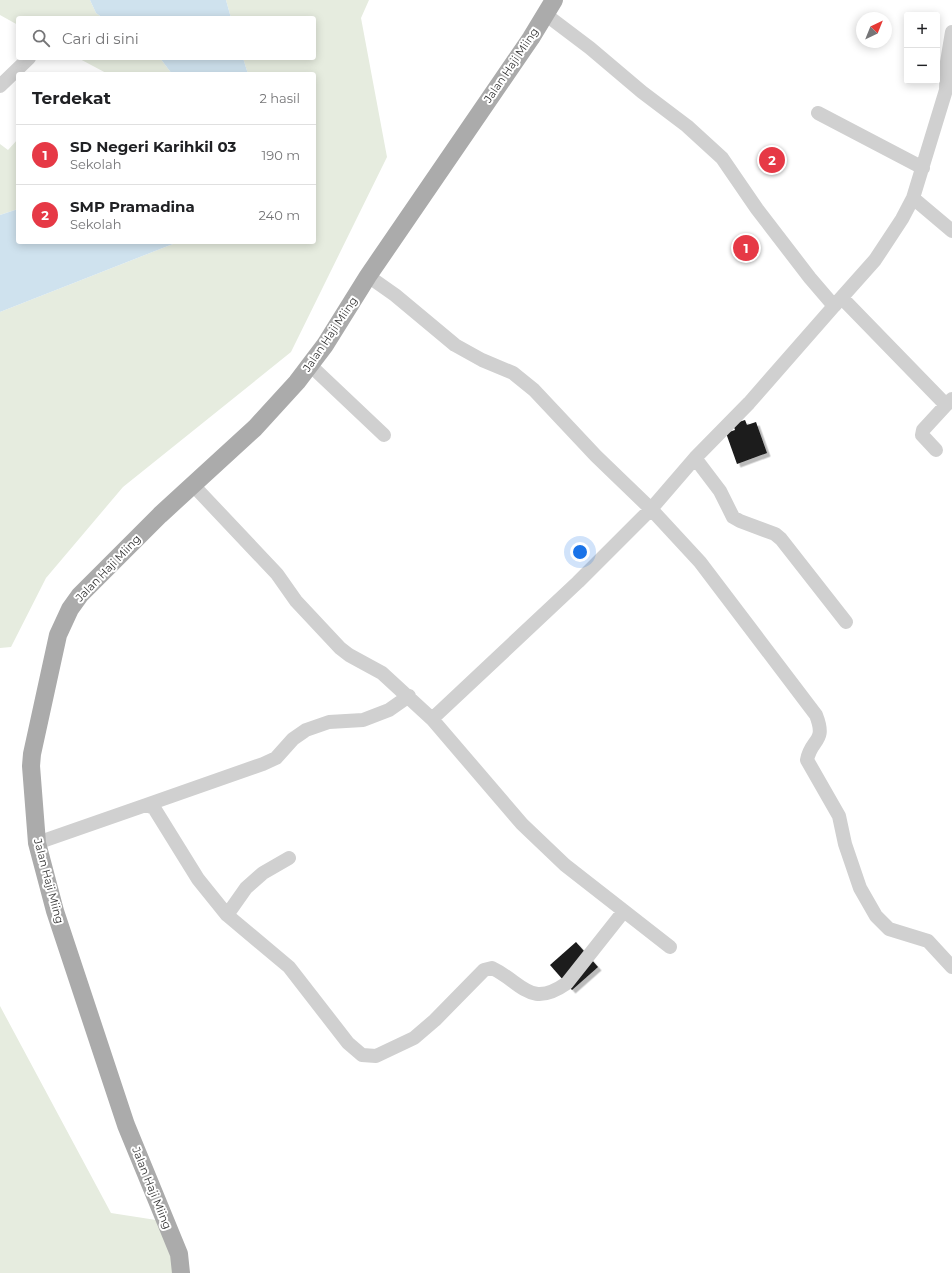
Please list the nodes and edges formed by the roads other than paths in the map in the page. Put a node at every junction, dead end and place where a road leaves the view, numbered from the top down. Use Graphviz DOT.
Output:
graph roads {
  1 [pos="550,7"];
  2 [pos="952,32"];
  3 [pos="27,60"];
  4 [pos="0,86"];
  5 [pos="818,113"];
  6 [pos="924,168"];
  7 [pos="913,198"];
  8 [pos="952,231"];
  9 [pos="368,276"];
  10 [pos="838,302"];
  11 [pos="310,365"];
  12 [pos="949,402"];
  13 [pos="384,435"];
  14 [pos="936,450"];
  15 [pos="695,458"];
  16 [pos="193,485"];
  17 [pos="651,509"];
  18 [pos="846,622"];
  19 [pos="409,696"];
  20 [pos="432,719"];
  21 [pos="146,805"];
  22 [pos="37,843"];
  23 [pos="289,858"];
  24 [pos="624,911"];
  25 [pos="227,915"];
  26 [pos="670,947"];
  27 [pos="952,967"];
  28 [pos="181,1273"];
  1 -- 9 [label="main road, Jalan Haji Miing"];
  1 -- 10 [label="street"];
  2 -- 6 [label="street"];
  3 -- 4 [label="street"];
  5 -- 6 [label="street"];
  6 -- 7 [label="street"];
  7 -- 8 [label="street"];
  7 -- 10 [label="street"];
  9 -- 11 [label="main road, Jalan Haji Miing"];
  9 -- 17 [label="street"];
  10 -- 12 [label="street"];
  10 -- 15 [label="street"];
  11 -- 13 [label="street"];
  11 -- 16 [label="main road, Jalan Haji Miing"];
  12 -- 14 [label="street"];
  15 -- 17 [label="street"];
  15 -- 18 [label="street"];
  16 -- 19 [label="street"];
  16 -- 22 [label="main road, Jalan Haji Miing"];
  17 -- 20 [label="street"];
  17 -- 27 [label="street"];
  19 -- 20 [label="street"];
  19 -- 21 [label="street"];
  20 -- 24 [label="street"];
  21 -- 22 [label="street"];
  21 -- 25 [label="street"];
  22 -- 28 [label="main road, Jalan Haji Miing"];
  23 -- 25 [label="street"];
  24 -- 25 [label="street"];
  24 -- 26 [label="street"];
}
